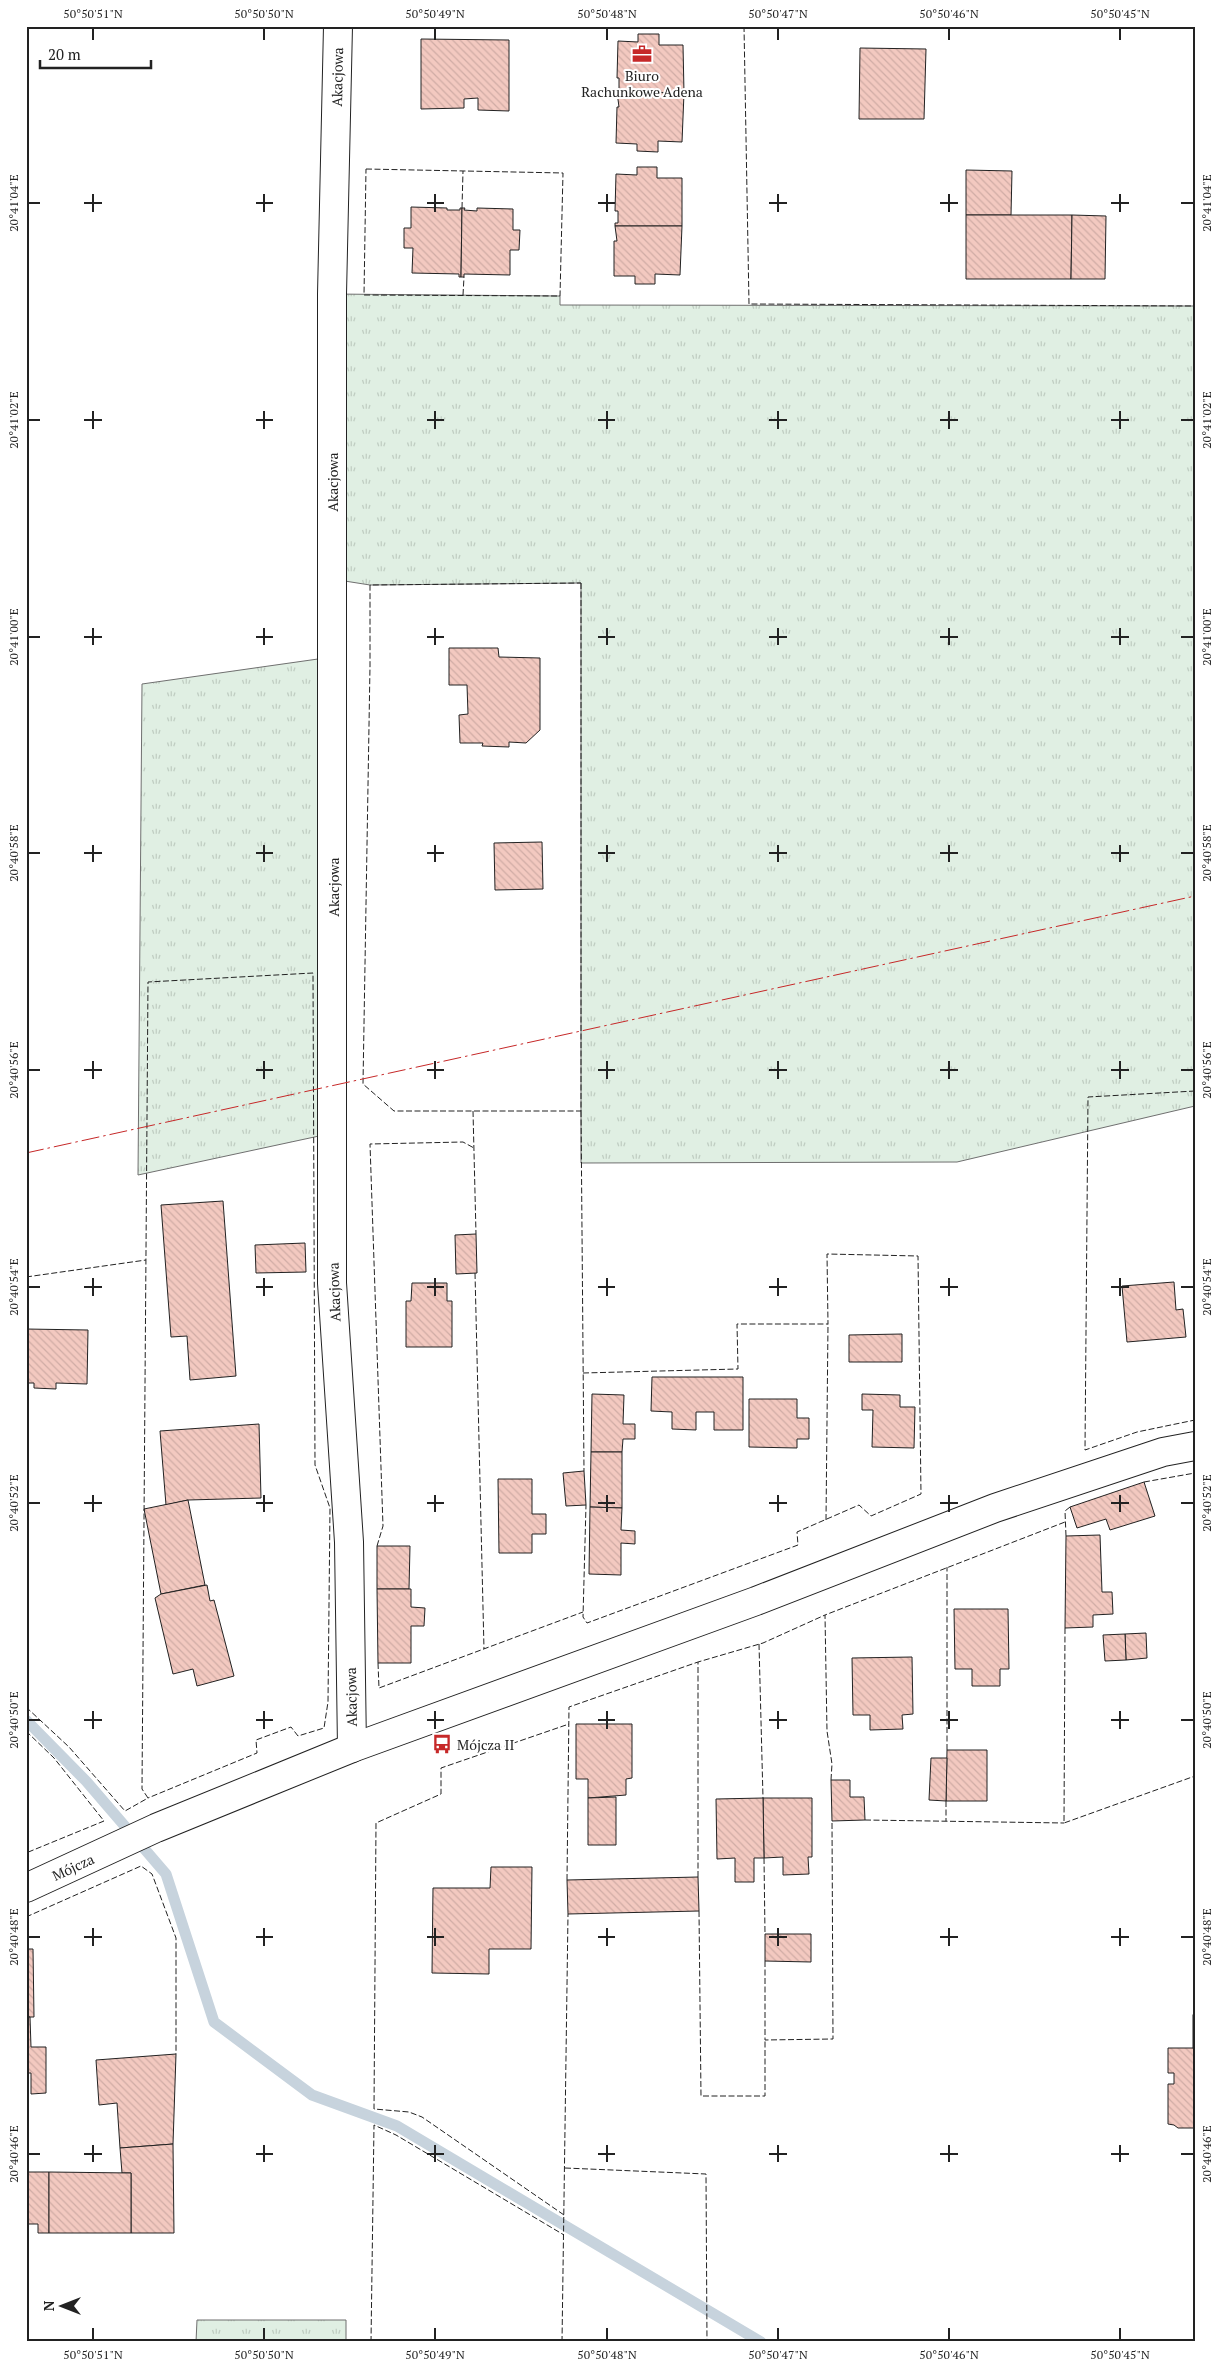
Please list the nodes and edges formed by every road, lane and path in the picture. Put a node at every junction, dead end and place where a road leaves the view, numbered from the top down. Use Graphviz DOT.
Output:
graph roads {
  1 [pos="338,26"];
  2 [pos="1195,1446"];
  3 [pos="352,1748"];
  4 [pos="26,1888"];
  1 -- 3 [label="street, Akacjowa"];
  2 -- 3 [label="street, Mójcza"];
  3 -- 4 [label="street, Mójcza"];
}
